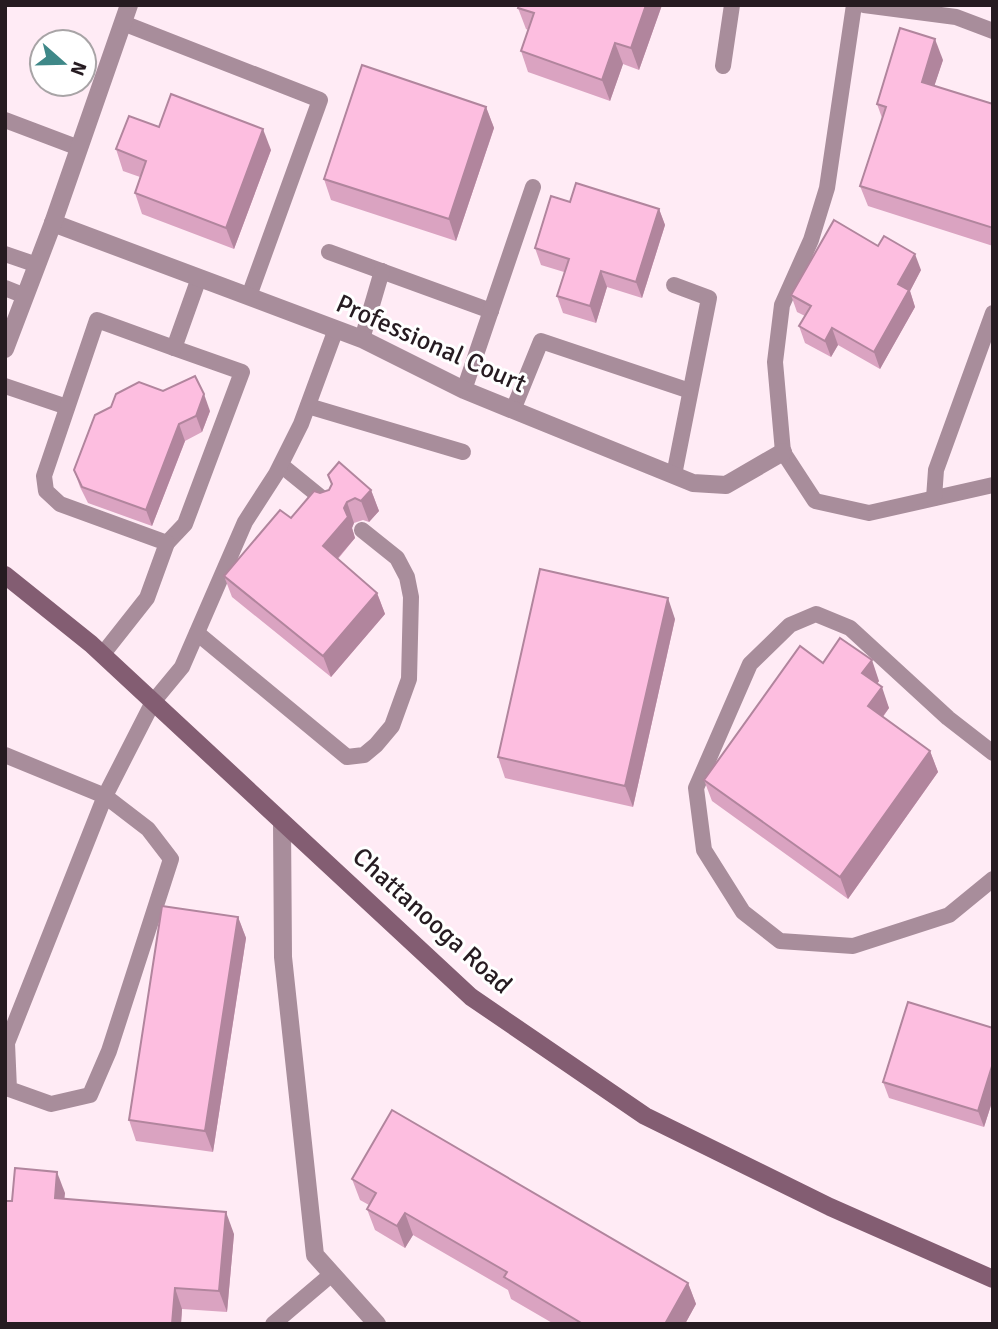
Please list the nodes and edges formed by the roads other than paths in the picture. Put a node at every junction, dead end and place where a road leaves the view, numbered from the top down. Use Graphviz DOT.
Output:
graph roads {
  1 [pos="129,5"];
  2 [pos="732,5"];
  3 [pos="854,5"];
  4 [pos="864,5"];
  5 [pos="123,23"];
  6 [pos="993,31"];
  7 [pos="723,66"];
  8 [pos="5,120"];
  9 [pos="79,148"];
  10 [pos="533,187"];
  11 [pos="53,223"];
  12 [pos="329,252"];
  13 [pos="5,254"];
  14 [pos="37,265"];
  15 [pos="382,271"];
  16 [pos="199,278"];
  17 [pos="674,285"];
  18 [pos="5,288"];
  19 [pos="25,296"];
  20 [pos="249,296"];
  21 [pos="491,311"];
  22 [pos="993,313"];
  23 [pos="336,329"];
  24 [pos="362,339"];
  25 [pos="5,348"];
  26 [pos="174,348"];
  27 [pos="5,386"];
  28 [pos="464,390"];
  29 [pos="690,391"];
  30 [pos="67,407"];
  31 [pos="308,407"];
  32 [pos="513,410"];
  33 [pos="463,452"];
  34 [pos="783,452"];
  35 [pos="281,465"];
  36 [pos="674,475"];
  37 [pos="993,485"];
  38 [pos="934,498"];
  39 [pos="329,504"];
  40 [pos="362,530"];
  41 [pos="167,543"];
  42 [pos="5,575"];
  43 [pos="197,633"];
  44 [pos="102,654"];
  45 [pos="153,702"];
  46 [pos="993,753"];
  47 [pos="5,755"];
  48 [pos="105,796"];
  49 [pos="282,823"];
  50 [pos="993,879"];
  51 [pos="7,1090"];
  52 [pos="332,1274"];
  53 [pos="993,1279"];
  54 [pos="273,1324"];
  55 [pos="377,1324"];
  1 -- 5 [label="street"];
  2 -- 7 [label="lane"];
  3 -- 34 [label="lane"];
  4 -- 6 [label="lane"];
  5 -- 9 [label="street"];
  5 -- 20 [label="lane"];
  8 -- 9 [label="lane"];
  9 -- 11 [label="street"];
  10 -- 21 [label="lane"];
  11 -- 14 [label="street"];
  11 -- 16 [label="street, Professional Court"];
  12 -- 15 [label="lane"];
  13 -- 14 [label="lane"];
  14 -- 19 [label="street"];
  15 -- 21 [label="lane"];
  15 -- 24 [label="lane"];
  16 -- 20 [label="street, Professional Court"];
  16 -- 26 [label="lane"];
  17 -- 29 [label="lane"];
  18 -- 19 [label="lane"];
  19 -- 25 [label="street"];
  20 -- 23 [label="street, Professional Court"];
  21 -- 28 [label="lane"];
  22 -- 38 [label="lane"];
  23 -- 24 [label="street, Professional Court"];
  23 -- 31 [label="lane"];
  24 -- 28 [label="street, Professional Court"];
  26 -- 30 [label="lane"];
  26 -- 41 [label="lane"];
  27 -- 30 [label="lane"];
  28 -- 32 [label="street, Professional Court"];
  29 -- 32 [label="lane"];
  29 -- 36 [label="lane"];
  30 -- 41 [label="lane"];
  31 -- 33 [label="lane"];
  31 -- 35 [label="lane"];
  32 -- 36 [label="street, Professional Court"];
  34 -- 36 [label="street, Professional Court"];
  34 -- 38 [label="lane"];
  35 -- 39 [label="lane"];
  35 -- 43 [label="lane"];
  37 -- 38 [label="lane"];
  40 -- 43 [label="lane"];
  41 -- 44 [label="lane"];
  42 -- 44 [label="main road, Chattanooga Road"];
  43 -- 45 [label="lane"];
  44 -- 45 [label="main road, Chattanooga Road"];
  45 -- 48 [label="lane"];
  45 -- 49 [label="main road, Chattanooga Road"];
  46 -- 50 [label="lane"];
  47 -- 48 [label="lane"];
  48 -- 51 [label="lane"];
  48 -- 51 [label="lane"];
  49 -- 52 [label="street"];
  49 -- 53 [label="main road, Chattanooga Road"];
  52 -- 54 [label="lane"];
  52 -- 55 [label="street"];
}
